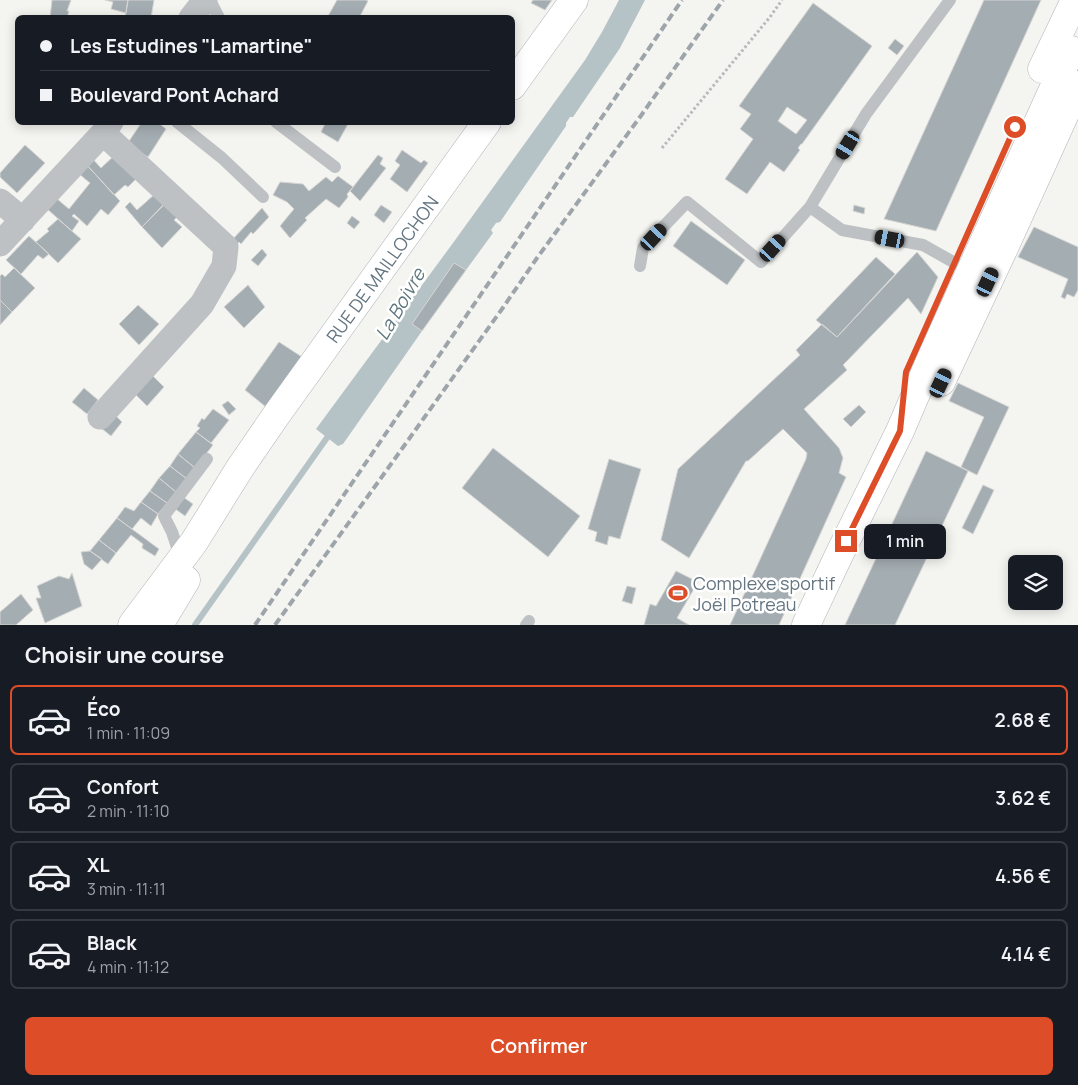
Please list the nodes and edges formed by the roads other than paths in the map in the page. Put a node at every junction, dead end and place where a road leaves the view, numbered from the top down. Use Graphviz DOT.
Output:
graph roads {
  1 [pos="205,0"];
  2 [pos="210,0"];
  3 [pos="574,0"];
  4 [pos="950,0"];
  5 [pos="1075,0"];
  6 [pos="193,15"];
  7 [pos="218,15"];
  8 [pos="1071,50"];
  9 [pos="515,82"];
  10 [pos="1078,85"];
  11 [pos="181,125"];
  12 [pos="280,125"];
  13 [pos="485,125"];
  14 [pos="107,128"];
  15 [pos="335,167"];
  16 [pos="263,197"];
  17 [pos="0,201"];
  18 [pos="810,207"];
  19 [pos="23,220"];
  20 [pos="0,244"];
  21 [pos="955,263"];
  22 [pos="640,266"];
  23 [pos="277,414"];
  24 [pos="100,417"];
  25 [pos="900,431"];
  26 [pos="207,459"];
  27 [pos="181,559"];
  28 [pos="132,625"];
  29 [pos="159,625"];
  30 [pos="806,625"];
  1 -- 6 [label="street"];
  2 -- 7 [label="lane"];
  3 -- 9 [label="street"];
  4 -- 18 [label="lane"];
  5 -- 21 [label="street"];
  8 -- 25 [label="street"];
  10 -- 25 [label="street"];
  11 -- 16 [label="lane"];
  12 -- 15 [label="lane"];
  13 -- 23 [label="street, RUE DE MAILLOCHON"];
  14 -- 19 [label="street"];
  14 -- 24 [label="street"];
  17 -- 19 [label="street"];
  18 -- 21 [label="lane"];
  18 -- 22 [label="lane"];
  19 -- 20 [label="street"];
  21 -- 25 [label="street"];
  23 -- 27 [label="street, RUE DE MAILLOCHON"];
  23 -- 29 [label="street, RUE DE MAILLOCHON"];
  25 -- 30 [label="street"];
  26 -- 27 [label="lane"];
  27 -- 28 [label="street, RUE DE MAILLOCHON"];
}
